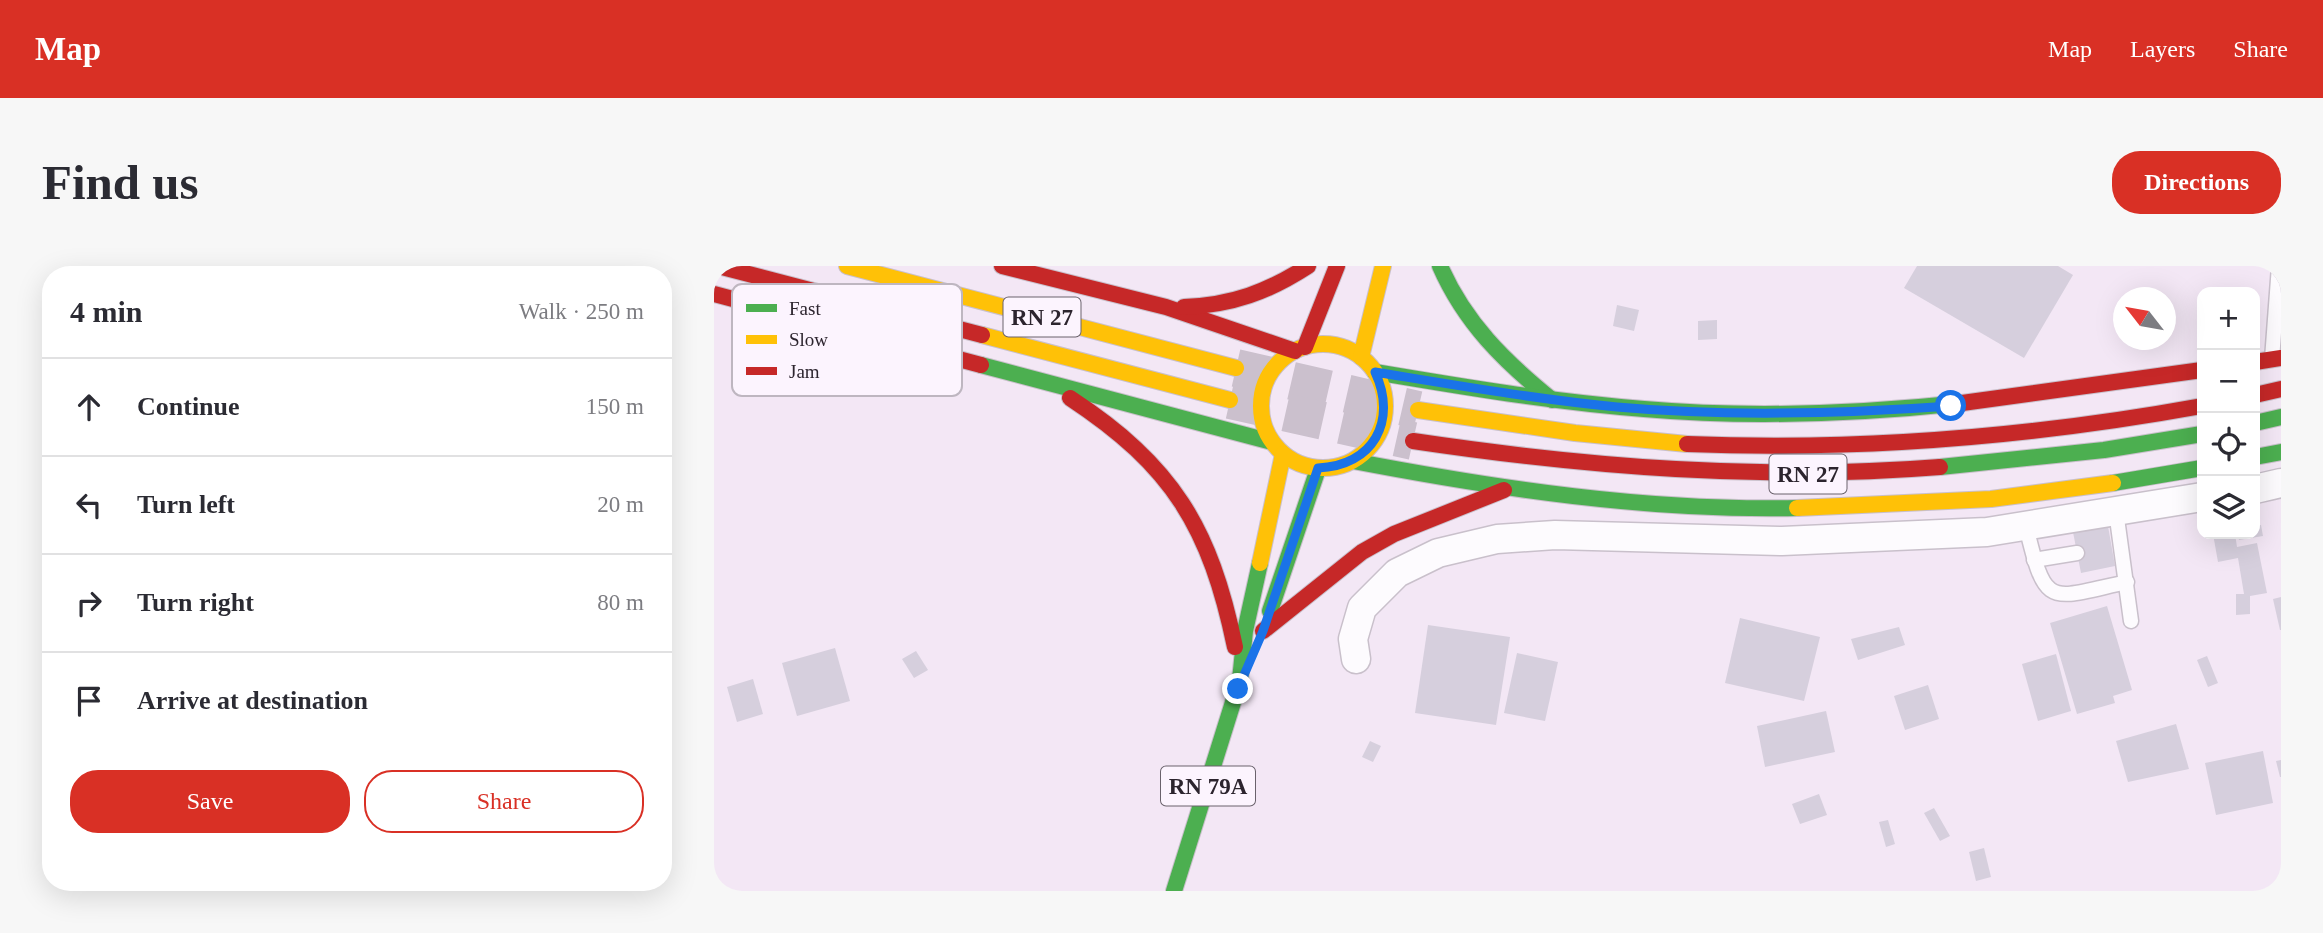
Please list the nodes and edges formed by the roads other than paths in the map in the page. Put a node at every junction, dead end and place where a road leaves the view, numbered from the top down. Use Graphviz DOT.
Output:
graph roads {
  1 [pos="718,266"];
  2 [pos="847,266"];
  3 [pos="1002,266"];
  4 [pos="1308,266"];
  5 [pos="1337,266"];
  6 [pos="1383,266"];
  7 [pos="1440,266"];
  8 [pos="2279,266"];
  9 [pos="787,284"];
  10 [pos="916,284"];
  11 [pos="714,294"];
  12 [pos="962,296"];
  13 [pos="732,299"];
  14 [pos="1166,307"];
  15 [pos="962,330"];
  16 [pos="1300,349"];
  17 [pos="1361,357"];
  18 [pos="2276,358"];
  19 [pos="962,360"];
  20 [pos="1236,368"];
  21 [pos="2197,371"];
  22 [pos="1375,372"];
  23 [pos="1044,382"];
  24 [pos="2281,389"];
  25 [pos="2260,394"];
  26 [pos="1230,400"];
  27 [pos="1552,400"];
  28 [pos="2197,407"];
  29 [pos="1418,410"];
  30 [pos="2281,417"];
  31 [pos="2260,422"];
  32 [pos="2197,435"];
  33 [pos="1413,441"];
  34 [pos="1277,448"];
  35 [pos="2281,452"];
  36 [pos="2260,456"];
  37 [pos="1353,461"];
  38 [pos="1318,468"];
  39 [pos="2197,469"];
  40 [pos="2281,483"];
  41 [pos="2260,488"];
  42 [pos="1506,489"];
  43 [pos="2197,498"];
  44 [pos="2116,511"];
  45 [pos="2026,526"];
  46 [pos="2077,553"];
  47 [pos="2034,561"];
  48 [pos="2127,582"];
  49 [pos="2131,621"];
  50 [pos="1263,631"];
  51 [pos="1356,659"];
  52 [pos="1240,680"];
  53 [pos="1174,891"];
  1 -- 9 [label="main road, RN 27"];
  2 -- 10 [label="main road, RN 27"];
  3 -- 14 [label="main road"];
  4 -- 14 [label="main road"];
  5 -- 16 [label="main road"];
  6 -- 17 [label="main road"];
  7 -- 27 [label="main road"];
  8 -- 18 [label="lane"];
  11 -- 13 [label="main road"];
  12 -- 20 [label="main road, RN 27"];
  14 -- 16 [label="main road"];
  15 -- 26 [label="main road, RN 27"];
  16 -- 17 [label="main road"];
  16 -- 34 [label="main road"];
  17 -- 22 [label="main road"];
  19 -- 23 [label="main road"];
  21 -- 27 [label="main road"];
  22 -- 27 [label="main road"];
  22 -- 37 [label="main road"];
  23 -- 34 [label="main road"];
  23 -- 52 [label="main road"];
  24 -- 25 [label="main road"];
  28 -- 29 [label="main road, RN 27"];
  30 -- 31 [label="main road"];
  32 -- 33 [label="main road, RN 27"];
  34 -- 38 [label="main road"];
  34 -- 52 [label="main road, RN 79A"];
  35 -- 36 [label="main road"];
  37 -- 38 [label="main road"];
  37 -- 42 [label="main road"];
  38 -- 50 [label="main road, RN 79A"];
  39 -- 42 [label="main road"];
  40 -- 41 [label="street"];
  42 -- 50 [label="main road"];
  43 -- 44 [label="street"];
  44 -- 45 [label="street"];
  44 -- 48 [label="lane"];
  45 -- 47 [label="lane"];
  45 -- 51 [label="street"];
  46 -- 47 [label="lane"];
  47 -- 48 [label="lane"];
  48 -- 49 [label="lane"];
  50 -- 52 [label="main road, RN 79A"];
  52 -- 53 [label="main road, RN 79A"];
}
